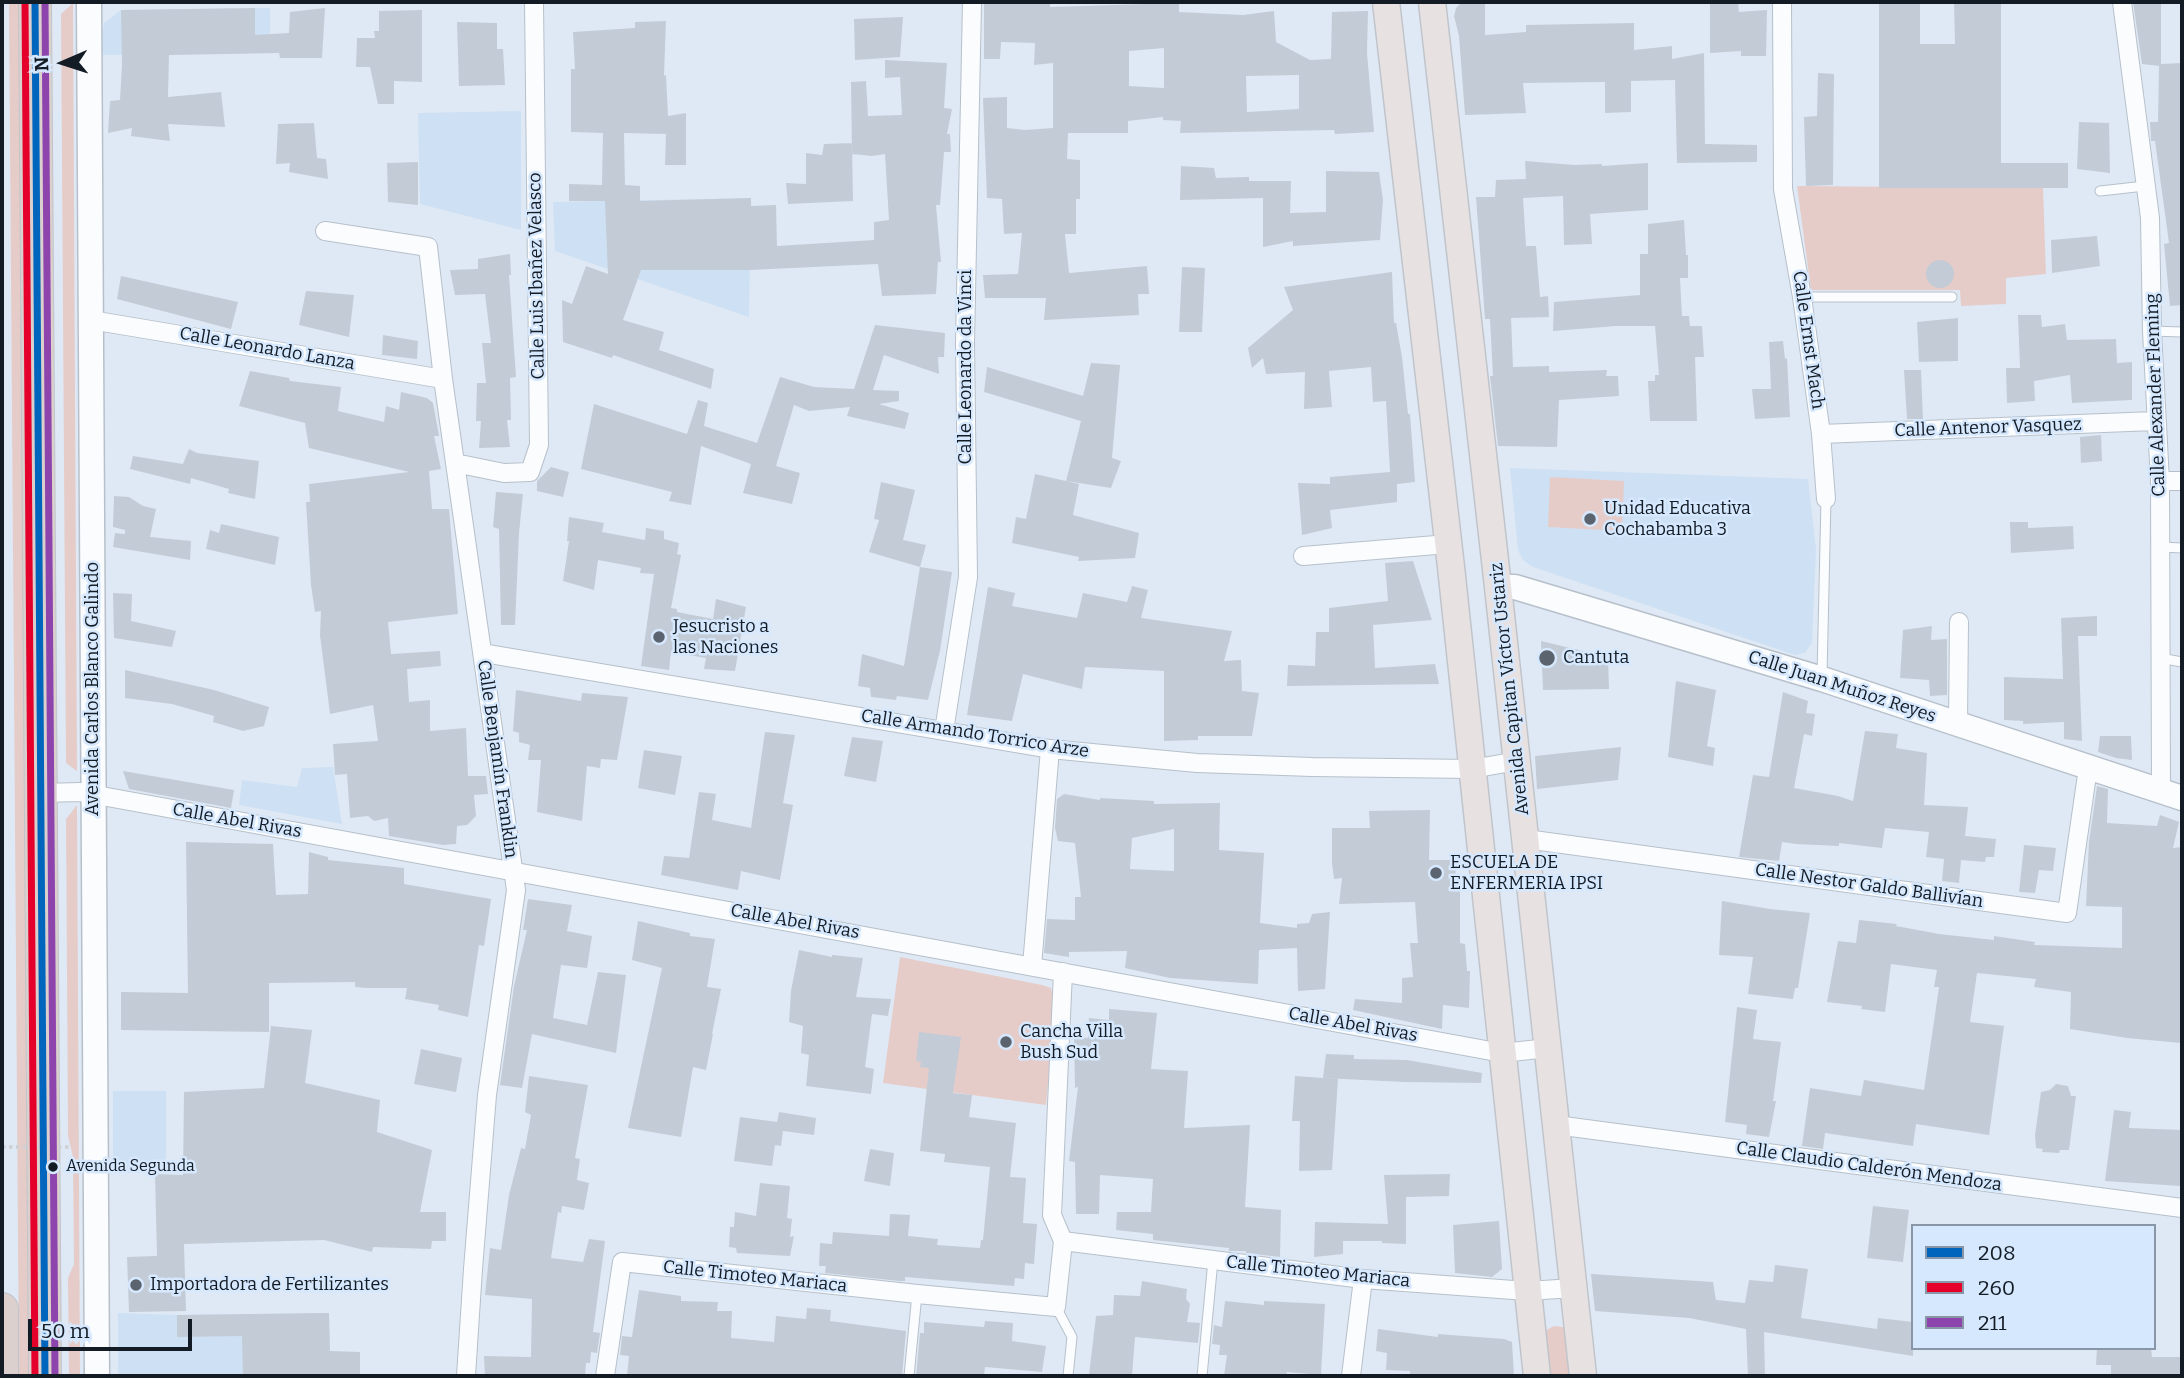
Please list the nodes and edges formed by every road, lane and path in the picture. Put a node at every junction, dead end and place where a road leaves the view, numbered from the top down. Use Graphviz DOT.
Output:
graph roads {
  1 [pos="35,2"];
  2 [pos="89,2"];
  3 [pos="534,2"];
  4 [pos="972,2"];
  5 [pos="1386,2"];
  6 [pos="1432,2"];
  7 [pos="1783,2"];
  8 [pos="2123,2"];
  9 [pos="2145,186"];
  10 [pos="2100,191"];
  11 [pos="325,231"];
  12 [pos="1802,297"];
  13 [pos="1952,297"];
  14 [pos="91,320"];
  15 [pos="2152,331"];
  16 [pos="2182,332"];
  17 [pos="443,379"];
  18 [pos="2155,421"];
  19 [pos="1821,434"];
  20 [pos="455,463"];
  21 [pos="2160,481"];
  22 [pos="2182,481"];
  23 [pos="1826,499"];
  24 [pos="1448,544"];
  25 [pos="2160,547"];
  26 [pos="2182,548"];
  27 [pos="1303,556"];
  28 [pos="1499,587"];
  29 [pos="1959,622"];
  30 [pos="483,653"];
  31 [pos="2160,658"];
  32 [pos="2182,662"];
  33 [pos="1822,679"];
  34 [pos="1958,724"];
  35 [pos="944,731"];
  36 [pos="1050,749"];
  37 [pos="1517,761"];
  38 [pos="2088,768"];
  39 [pos="1472,769"];
  40 [pos="42,793"];
  41 [pos="2172,794"];
  42 [pos="94,795"];
  43 [pos="1526,839"];
  44 [pos="512,870"];
  45 [pos="1032,966"];
  46 [pos="1063,972"];
  47 [pos="1548,1048"];
  48 [pos="1502,1053"];
  49 [pos="1556,1125"];
  50 [pos="2,1147"];
  51 [pos="71,1147"];
  52 [pos="2182,1208"];
  53 [pos="1063,1241"];
  54 [pos="1213,1260"];
  55 [pos="1363,1279"];
  56 [pos="1574,1288"];
  57 [pos="1527,1291"];
  58 [pos="917,1294"];
  59 [pos="1056,1307"];
  60 [pos="2,1309"];
  61 [pos="2,1376"];
  62 [pos="45,1376"];
  63 [pos="97,1376"];
  64 [pos="466,1376"];
  65 [pos="605,1376"];
  66 [pos="909,1376"];
  67 [pos="1068,1376"];
  68 [pos="1202,1376"];
  69 [pos="1351,1376"];
  70 [pos="1537,1376"];
  71 [pos="1583,1376"];
  1 -- 40 [label="highway"];
  2 -- 14 [label="street, Avenida Carlos Blanco Galindo"];
  3 -- 20 [label="street, Calle Luis Ibañez Velasco"];
  4 -- 35 [label="street, Calle Leonardo da Vinci"];
  5 -- 24 [label="main road"];
  6 -- 28 [label="main road, Avenida Capitan Víctor Ustariz"];
  7 -- 12 [label="street, Calle Ernst Mach"];
  8 -- 9 [label="street, Calle Alexander Fleming"];
  9 -- 10 [label="lane"];
  9 -- 15 [label="street, Calle Alexander Fleming"];
  11 -- 17 [label="street, Calle Benjamín Franklin"];
  12 -- 13 [label="lane"];
  12 -- 19 [label="street, Calle Ernst Mach"];
  14 -- 17 [label="street, Calle Leonardo Lanza"];
  14 -- 42 [label="street, Avenida Carlos Blanco Galindo"];
  15 -- 16 [label="lane"];
  15 -- 18 [label="street, Calle Alexander Fleming"];
  17 -- 20 [label="street, Calle Benjamín Franklin"];
  18 -- 19 [label="street, Calle Antenor Vasquez"];
  18 -- 21 [label="street, Calle Alexander Fleming"];
  19 -- 23 [label="street, Calle Ernst Mach"];
  20 -- 30 [label="street, Calle Benjamín Franklin"];
  21 -- 22 [label="street"];
  21 -- 25 [label="street, Calle Alexander Fleming"];
  23 -- 33 [label="lane, Calle Ernst Mach"];
  24 -- 27 [label="street"];
  24 -- 39 [label="main road"];
  25 -- 26 [label="lane"];
  25 -- 31 [label="street, Calle Alexander Fleming"];
  28 -- 33 [label="street, Calle Juan Muñoz Reyes"];
  28 -- 37 [label="main road, Avenida Capitan Víctor Ustariz"];
  29 -- 34 [label="street"];
  30 -- 35 [label="street, Calle Armando Torrico Arze"];
  30 -- 44 [label="street, Calle Benjamín Franklin"];
  31 -- 32 [label="lane"];
  31 -- 41 [label="street, Calle Alexander Fleming"];
  33 -- 34 [label="street, Calle Juan Muñoz Reyes"];
  34 -- 38 [label="street, Calle Juan Muñoz Reyes"];
  35 -- 36 [label="street, Calle Armando Torrico Arze"];
  36 -- 39 [label="street, Calle Armando Torrico Arze"];
  36 -- 45 [label="street"];
  37 -- 39 [label="street, Calle Armando Torrico Arze"];
  37 -- 43 [label="main road, Avenida Capitan Víctor Ustariz"];
  38 -- 41 [label="street, Calle Juan Muñoz Reyes"];
  38 -- 43 [label="street, Calle Nestor Galdo Ballivían"];
  39 -- 48 [label="main road"];
  40 -- 42 [label="street, Calle Abel Rivas"];
  40 -- 62 [label="highway"];
  42 -- 44 [label="street, Calle Abel Rivas"];
  42 -- 63 [label="street, Avenida Carlos Blanco Galindo"];
  43 -- 47 [label="main road, Avenida Capitan Víctor Ustariz"];
  44 -- 45 [label="street, Calle Abel Rivas"];
  44 -- 64 [label="street, Calle Benjamín Franklin"];
  45 -- 46 [label="street, Calle Abel Rivas"];
  46 -- 48 [label="street, Calle Abel Rivas"];
  46 -- 53 [label="street"];
  47 -- 48 [label="street, Calle Abel Rivas"];
  47 -- 49 [label="main road, Avenida Capitan Víctor Ustariz"];
  48 -- 57 [label="main road"];
  49 -- 52 [label="street, Calle Claudio Calderón Mendoza"];
  49 -- 56 [label="main road, Avenida Capitan Víctor Ustariz"];
  50 -- 51 [label="path, bridge"];
  53 -- 54 [label="street, Calle Timoteo Mariaca"];
  53 -- 59 [label="street"];
  54 -- 55 [label="street, Calle Timoteo Mariaca"];
  54 -- 68 [label="lane"];
  55 -- 57 [label="street, Calle Timoteo Mariaca"];
  55 -- 69 [label="street"];
  56 -- 57 [label="street, Calle Timoteo Mariaca"];
  56 -- 71 [label="main road, Avenida Capitan Víctor Ustariz"];
  57 -- 70 [label="main road"];
  58 -- 59 [label="street, Calle Timoteo Mariaca"];
  58 -- 65 [label="street, Calle Timoteo Mariaca"];
  58 -- 66 [label="lane"];
  59 -- 67 [label="lane"];
  60 -- 61 [label="highway"];
}
